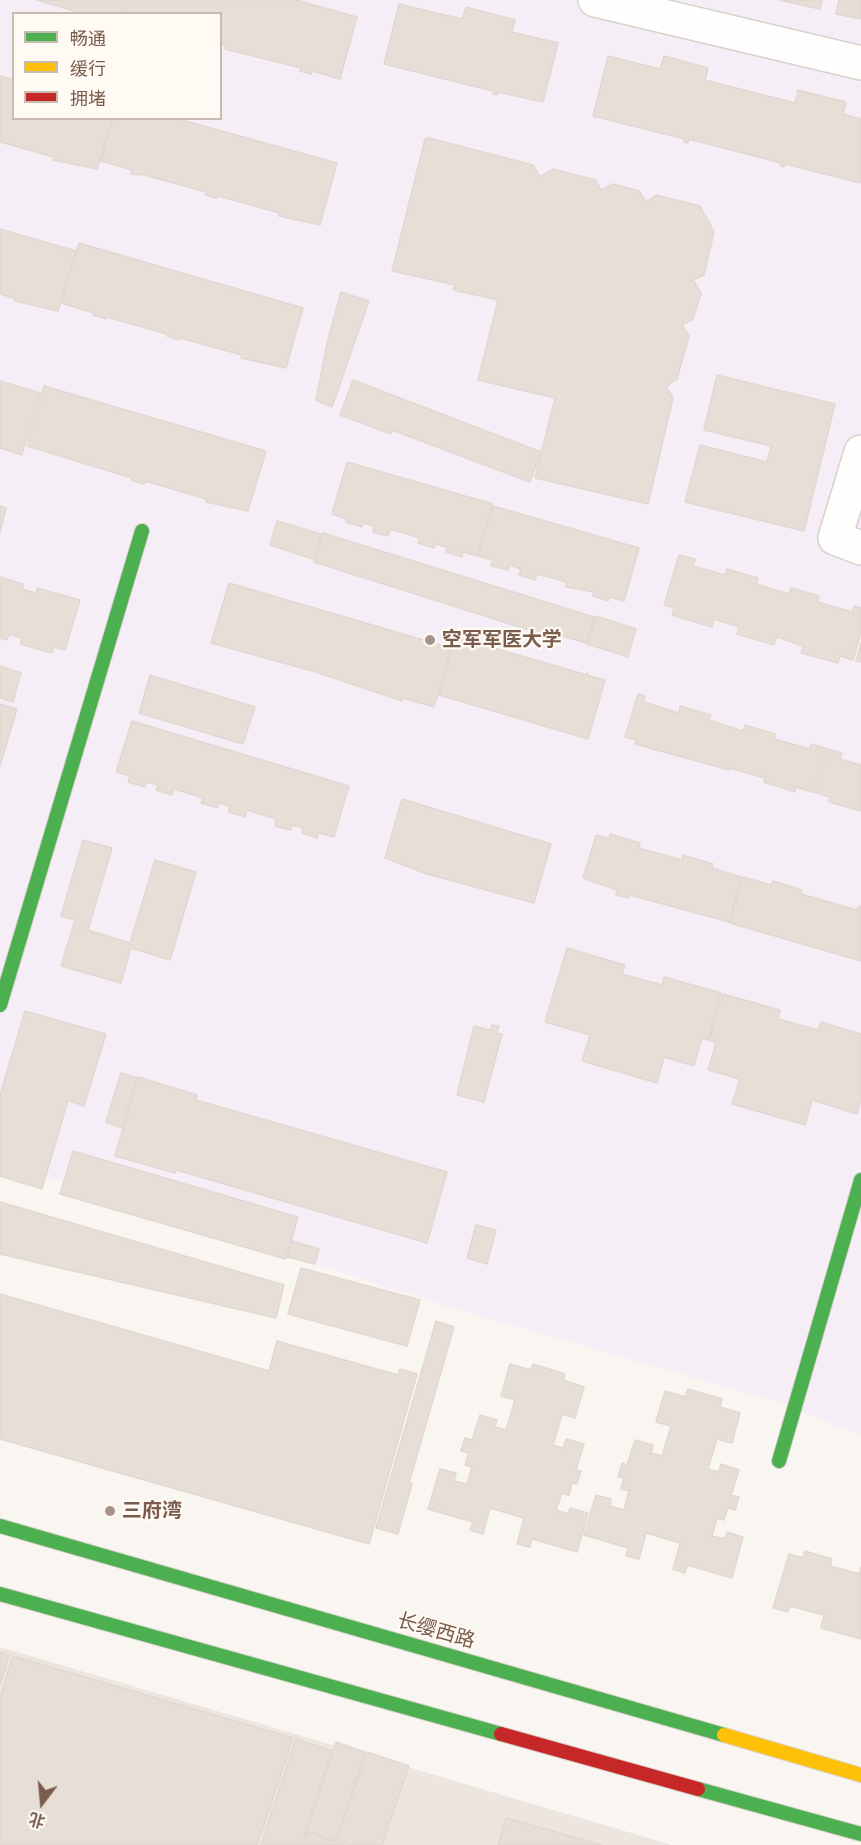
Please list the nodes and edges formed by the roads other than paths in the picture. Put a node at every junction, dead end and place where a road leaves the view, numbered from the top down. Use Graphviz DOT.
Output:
graph roads {
  1 [pos="595,0"];
  2 [pos="861,63"];
  3 [pos="861,452"];
  4 [pos="142,531"];
  5 [pos="861,548"];
  6 [pos="0,1005"];
  7 [pos="861,1180"];
  8 [pos="779,1461"];
  9 [pos="0,1526"];
  10 [pos="0,1594"];
  11 [pos="861,1775"];
  12 [pos="861,1834"];
  1 -- 2 [label="street"];
  3 -- 5 [label="street"];
  4 -- 6 [label="main road"];
  7 -- 8 [label="main road"];
  9 -- 11 [label="main road, 长缨西路"];
  10 -- 12 [label="main road"];
}
